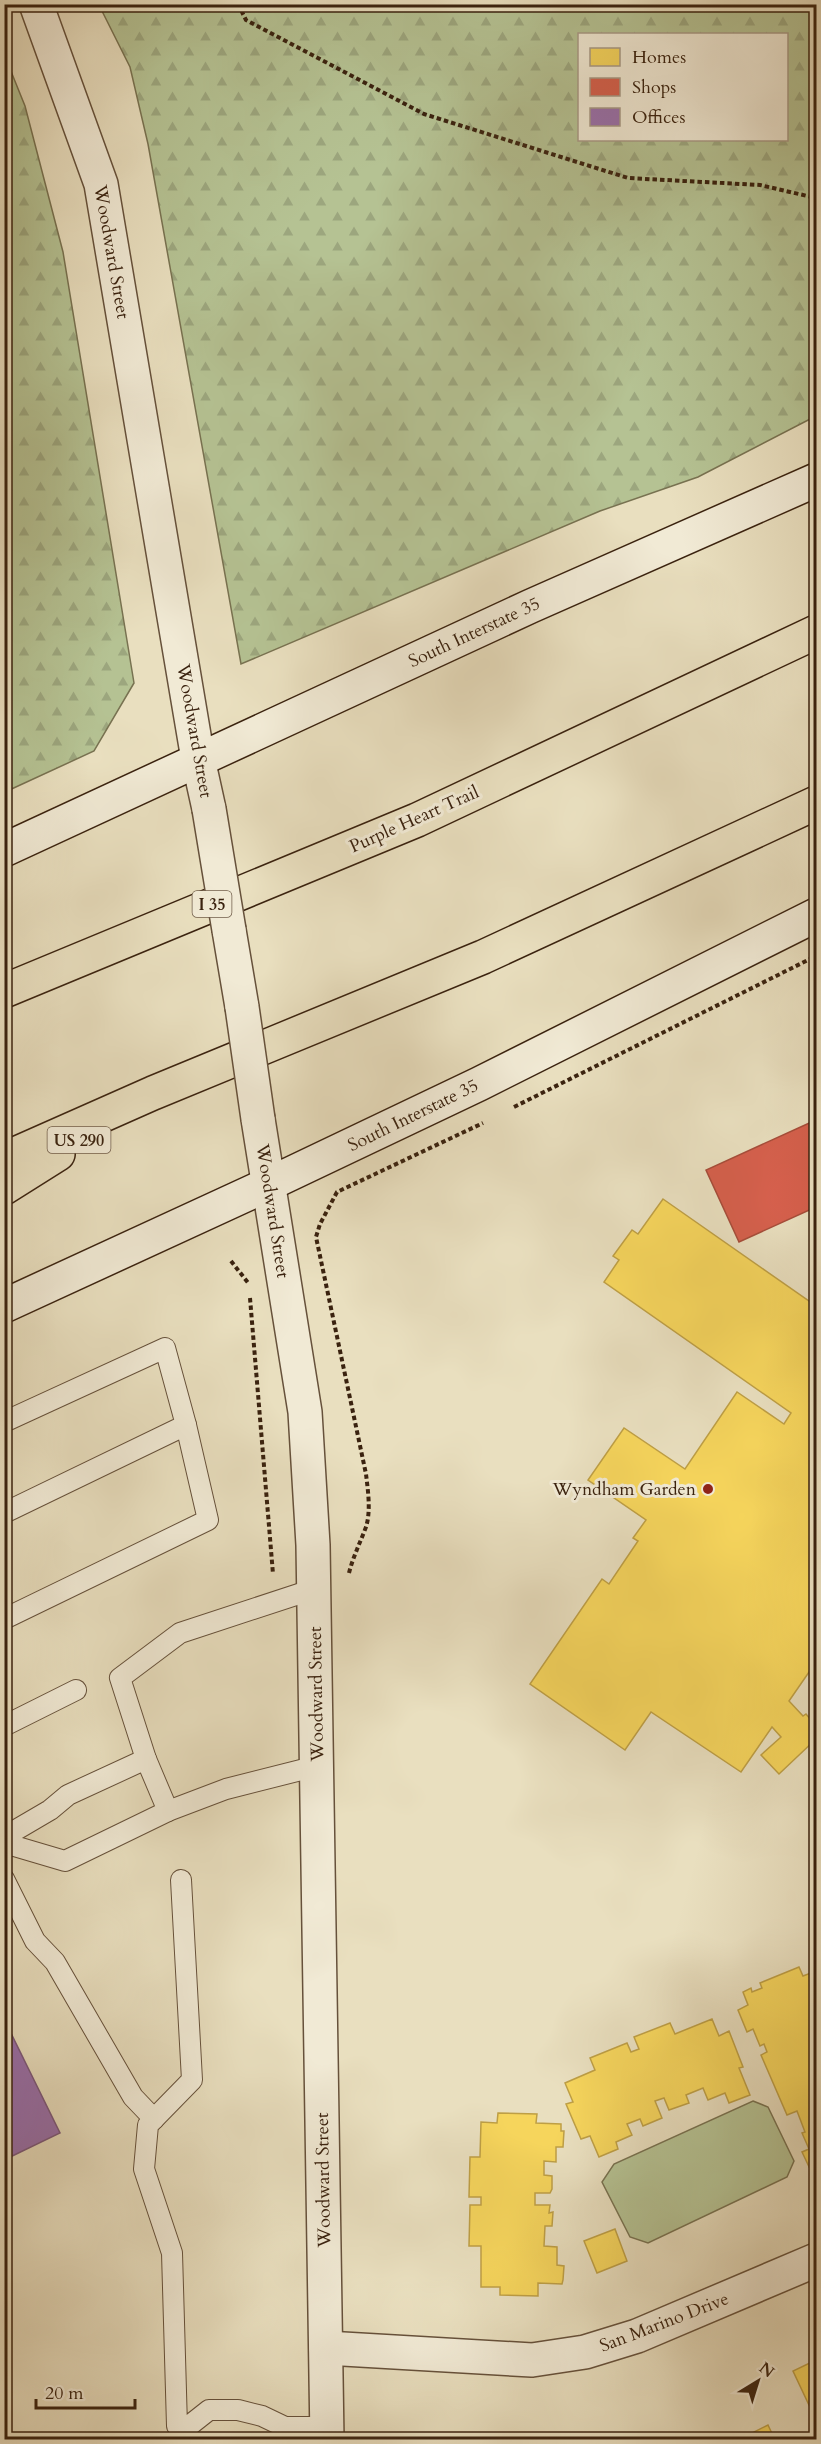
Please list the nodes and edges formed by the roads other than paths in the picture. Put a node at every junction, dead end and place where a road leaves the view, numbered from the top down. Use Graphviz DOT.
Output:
graph roads {
  1 [pos="36,4"];
  2 [pos="816,480"];
  3 [pos="816,632"];
  4 [pos="198,759"];
  5 [pos="816,803"];
  6 [pos="4,850"];
  7 [pos="816,915"];
  8 [pos="6,990"];
  9 [pos="153,1093"];
  10 [pos="4,1159"];
  11 [pos="269,1184"];
  12 [pos="4,1188"];
  13 [pos="4,1306"];
  14 [pos="4,1422"];
  15 [pos="186,1425"];
  16 [pos="4,1513"];
  17 [pos="314,1589"];
  18 [pos="4,1619"];
  19 [pos="76,1690"];
  20 [pos="4,1726"];
  21 [pos="146,1759"];
  22 [pos="317,1766"];
  23 [pos="168,1811"];
  24 [pos="4,1837"];
  25 [pos="4,1843"];
  26 [pos="4,1879"];
  27 [pos="181,1880"];
  28 [pos="154,2119"];
  29 [pos="816,2260"];
  30 [pos="326,2348"];
  31 [pos="195,2432"];
  32 [pos="279,2433"];
  33 [pos="326,2433"];
  1 -- 4 [label="street, Woodward Street"];
  2 -- 4 [label="street, South Interstate 35"];
  3 -- 8 [label="highway, Purple Heart Trail / I 35"];
  4 -- 6 [label="street, South Interstate 35"];
  4 -- 11 [label="street, Woodward Street, bridge"];
  5 -- 9 [label="highway"];
  7 -- 11 [label="street, South Interstate 35"];
  9 -- 10 [label="highway"];
  9 -- 12 [label="highway, US 290"];
  11 -- 13 [label="street, South Interstate 35"];
  11 -- 17 [label="street, Woodward Street"];
  14 -- 15 [label="lane"];
  15 -- 16 [label="lane"];
  15 -- 18 [label="lane"];
  17 -- 21 [label="lane"];
  17 -- 22 [label="street, Woodward Street"];
  19 -- 20 [label="lane"];
  21 -- 23 [label="lane"];
  21 -- 24 [label="lane"];
  22 -- 23 [label="lane"];
  22 -- 30 [label="street, Woodward Street"];
  23 -- 25 [label="lane"];
  26 -- 28 [label="lane"];
  27 -- 28 [label="lane"];
  28 -- 31 [label="lane"];
  29 -- 30 [label="street, San Marino Drive"];
  30 -- 33 [label="street, Woodward Street"];
  31 -- 32 [label="lane"];
  32 -- 33 [label="lane"];
}
